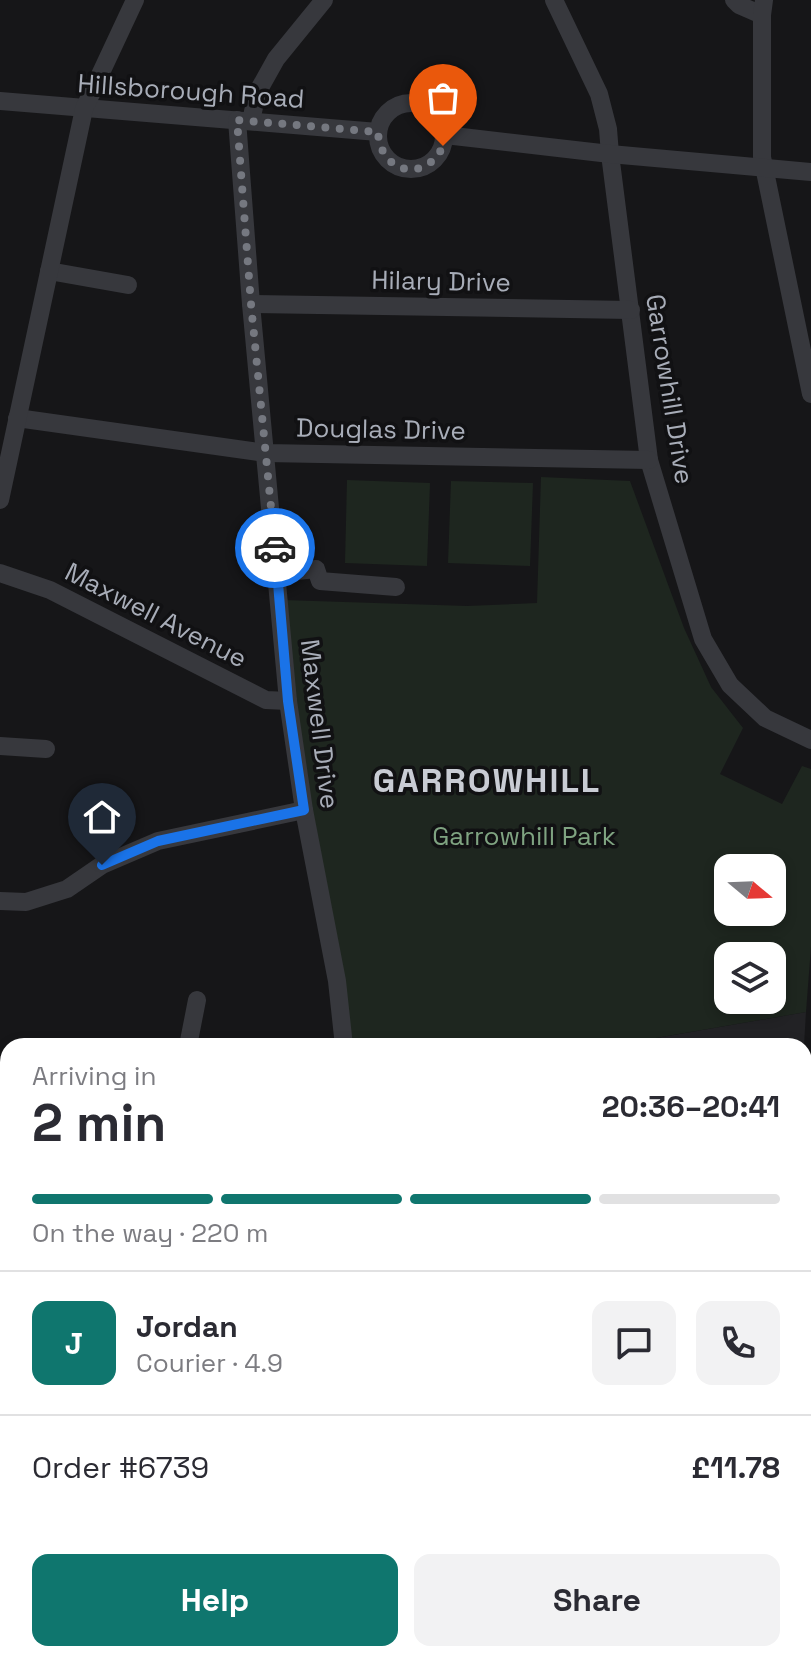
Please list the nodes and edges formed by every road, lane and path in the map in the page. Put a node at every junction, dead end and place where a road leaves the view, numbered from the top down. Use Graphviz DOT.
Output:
graph roads {
  1 [pos="135,0"];
  2 [pos="324,0"];
  3 [pos="554,0"];
  4 [pos="734,0"];
  5 [pos="763,7"];
  6 [pos="0,101"];
  7 [pos="84,109"];
  8 [pos="244,120"];
  9 [pos="378,132"];
  10 [pos="445,135"];
  11 [pos="610,154"];
  12 [pos="764,168"];
  13 [pos="811,172"];
  14 [pos="49,271"];
  15 [pos="128,285"];
  16 [pos="251,304"];
  17 [pos="631,310"];
  18 [pos="811,394"];
  19 [pos="17,418"];
  20 [pos="266,453"];
  21 [pos="649,460"];
  22 [pos="0,500"];
  23 [pos="0,573"];
  24 [pos="277,573"];
  25 [pos="396,587"];
  26 [pos="288,701"];
  27 [pos="811,740"];
  28 [pos="0,746"];
  29 [pos="46,749"];
  30 [pos="304,810"];
  31 [pos="0,901"];
  32 [pos="197,1000"];
  33 [pos="190,1038"];
  34 [pos="343,1038"];
  1 -- 7 [label="street"];
  2 -- 8 [label="street"];
  3 -- 11 [label="street, Garrowhill Drive"];
  4 -- 5 [label="street"];
  5 -- 12 [label="street"];
  6 -- 7 [label="street, Hillsborough Road"];
  7 -- 8 [label="street, Hillsborough Road"];
  7 -- 14 [label="street"];
  8 -- 9 [label="street, Hillsborough Road"];
  8 -- 16 [label="street, Maxwell Drive"];
  9 -- 10 [label="street"];
  9 -- 10 [label="street"];
  10 -- 11 [label="street"];
  11 -- 12 [label="street"];
  11 -- 17 [label="street, Garrowhill Drive"];
  12 -- 13 [label="street"];
  12 -- 18 [label="street"];
  14 -- 15 [label="street"];
  14 -- 19 [label="street"];
  16 -- 17 [label="street, Hilary Drive"];
  16 -- 20 [label="street, Maxwell Drive"];
  17 -- 21 [label="street, Garrowhill Drive"];
  19 -- 20 [label="street, Douglas Drive"];
  19 -- 22 [label="street"];
  20 -- 21 [label="street, Douglas Drive"];
  20 -- 24 [label="street, Maxwell Drive"];
  21 -- 27 [label="street, Garrowhill Drive"];
  23 -- 26 [label="street, Maxwell Avenue"];
  24 -- 25 [label="street"];
  24 -- 26 [label="street, Maxwell Drive"];
  26 -- 30 [label="street, Maxwell Drive"];
  28 -- 29 [label="street"];
  30 -- 31 [label="street"];
  30 -- 34 [label="street, Maxwell Drive"];
  32 -- 33 [label="street"];
}
